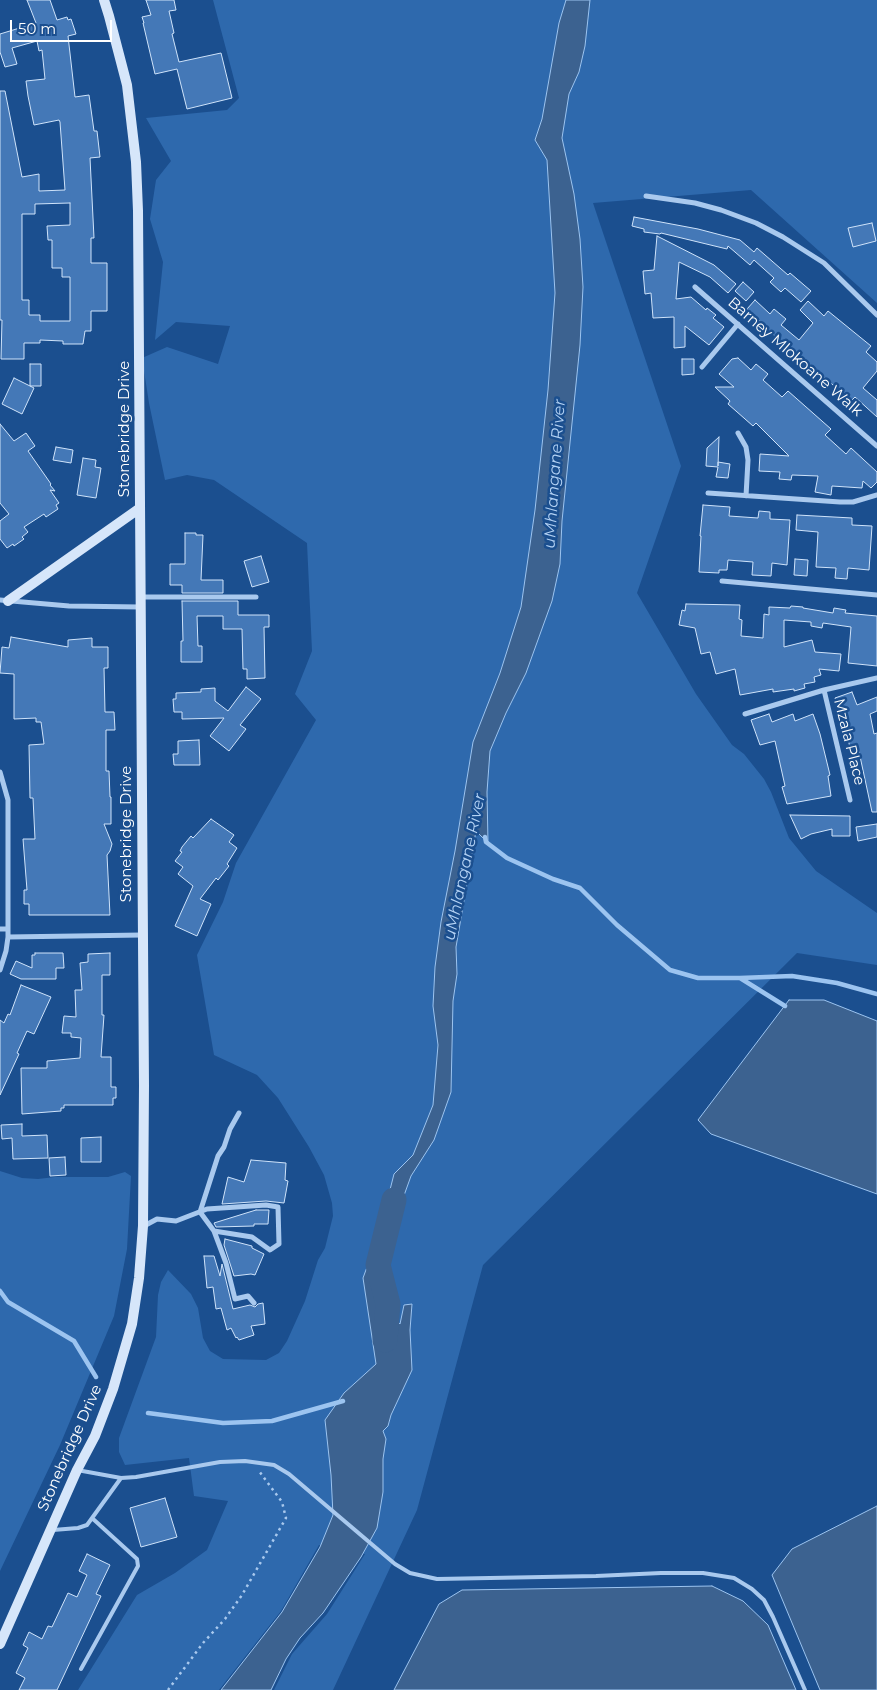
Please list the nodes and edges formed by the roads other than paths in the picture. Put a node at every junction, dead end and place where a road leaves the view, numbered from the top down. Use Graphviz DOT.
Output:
graph roads {
  1 [pos="104,0"];
  2 [pos="646,196"];
  3 [pos="696,287"];
  4 [pos="877,315"];
  5 [pos="738,324"];
  6 [pos="702,367"];
  7 [pos="738,434"];
  8 [pos="877,446"];
  9 [pos="708,493"];
  10 [pos="877,495"];
  11 [pos="746,496"];
  12 [pos="140,508"];
  13 [pos="722,581"];
  14 [pos="877,595"];
  15 [pos="256,597"];
  16 [pos="4,600"];
  17 [pos="140,602"];
  18 [pos="877,678"];
  19 [pos="824,690"];
  20 [pos="745,714"];
  21 [pos="0,772"];
  22 [pos="850,800"];
  23 [pos="0,929"];
  24 [pos="8,929"];
  25 [pos="142,936"];
  26 [pos="8,937"];
  27 [pos="0,970"];
  28 [pos="239,1113"];
  29 [pos="200,1212"];
  30 [pos="143,1226"];
  31 [pos="214,1231"];
  32 [pos="254,1303"];
  33 [pos="77,1470"];
  34 [pos="121,1478"];
  35 [pos="92,1518"];
  36 [pos="50,1530"];
  37 [pos="0,1644"];
  38 [pos="80,1669"];
  39 [pos="805,1690"];
  1 -- 12 [label="street, Stonebridge Drive"];
  2 -- 4 [label="street"];
  3 -- 5 [label="street, Barney Mlokoane Walk"];
  5 -- 6 [label="street"];
  5 -- 8 [label="street, Barney Mlokoane Walk"];
  7 -- 11 [label="street"];
  9 -- 11 [label="street"];
  10 -- 11 [label="street"];
  12 -- 16 [label="street"];
  12 -- 17 [label="street, Stonebridge Drive"];
  13 -- 14 [label="street"];
  15 -- 17 [label="street"];
  16 -- 17 [label="street"];
  17 -- 25 [label="street, Stonebridge Drive"];
  18 -- 19 [label="street"];
  19 -- 20 [label="street"];
  19 -- 22 [label="street, Mzala Place"];
  21 -- 24 [label="street"];
  23 -- 24 [label="street"];
  24 -- 26 [label="street"];
  25 -- 26 [label="street"];
  25 -- 30 [label="street, Stonebridge Drive"];
  26 -- 27 [label="street"];
  28 -- 29 [label="street"];
  29 -- 30 [label="street"];
  29 -- 31 [label="street"];
  29 -- 31 [label="street"];
  30 -- 33 [label="street, Stonebridge Drive"];
  31 -- 32 [label="street"];
  33 -- 34 [label="lane"];
  33 -- 36 [label="street, Stonebridge Drive"];
  34 -- 35 [label="lane"];
  34 -- 39 [label="lane"];
  35 -- 36 [label="lane"];
  35 -- 38 [label="lane"];
  36 -- 37 [label="street, Stonebridge Drive"];
}
